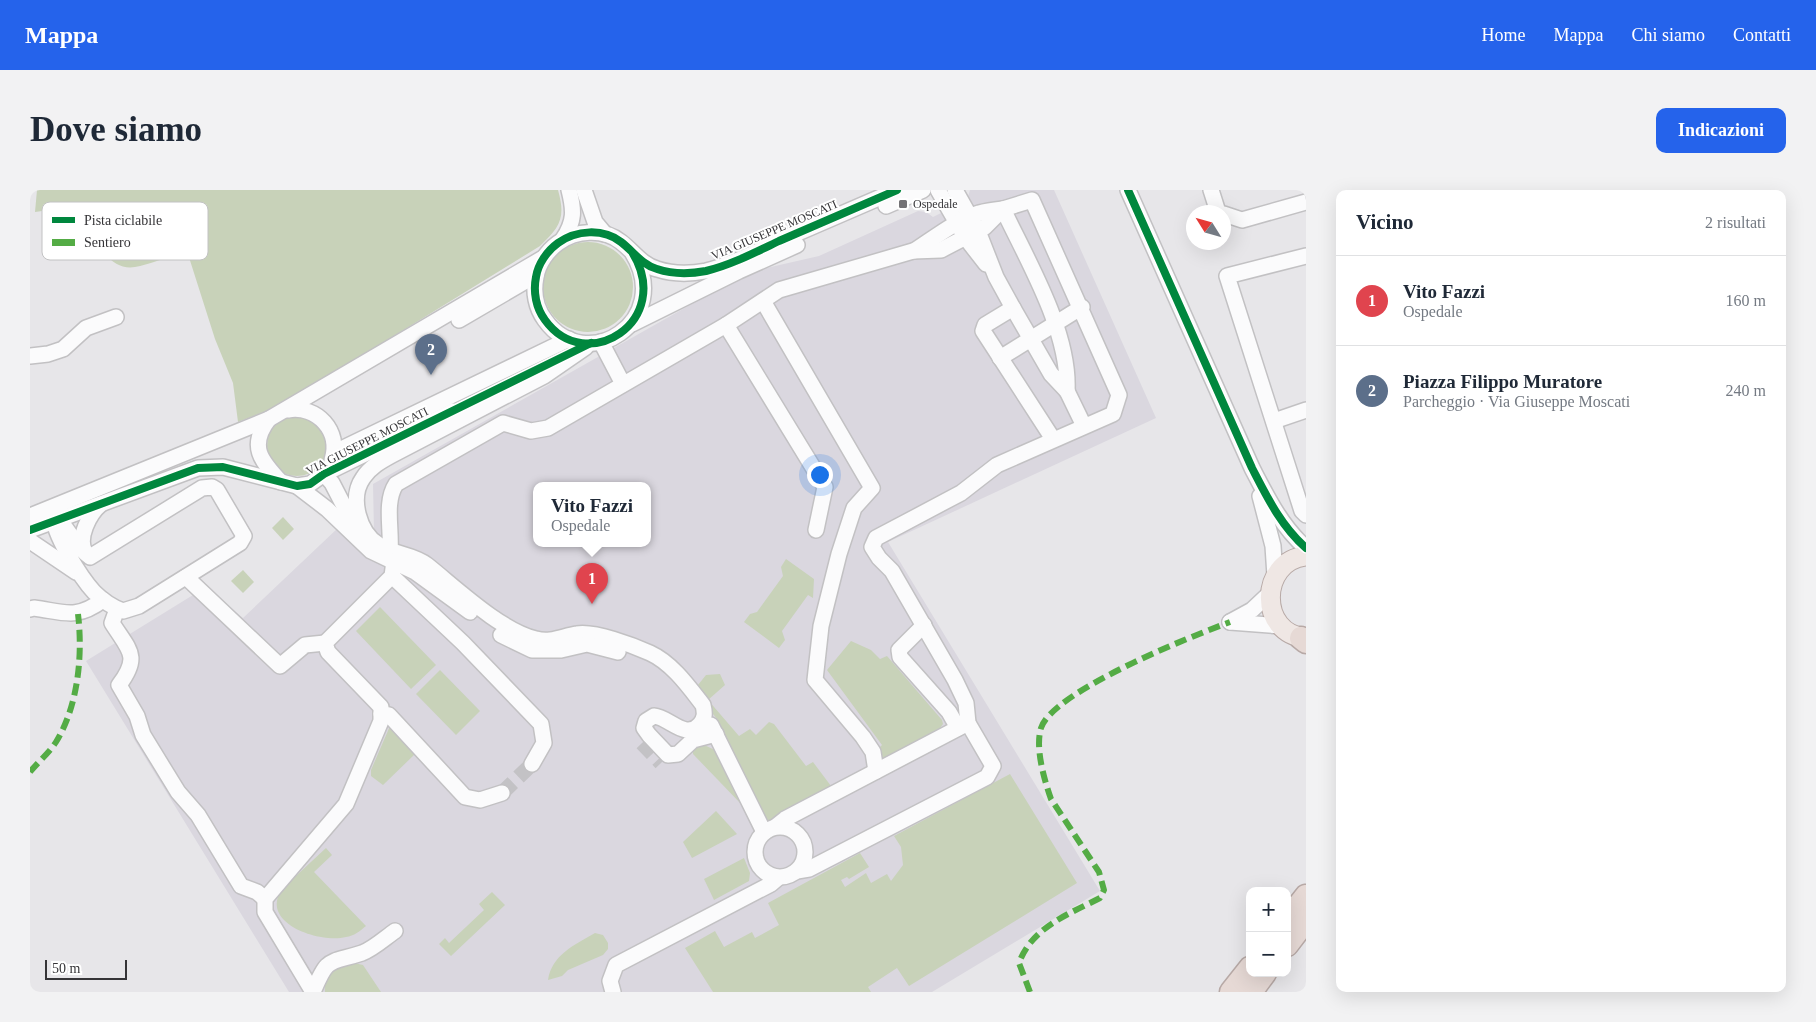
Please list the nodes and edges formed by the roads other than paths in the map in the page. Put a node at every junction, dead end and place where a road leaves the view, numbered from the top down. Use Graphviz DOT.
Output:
graph roads {
  1 [pos="569,190"];
  2 [pos="584,190"];
  3 [pos="897,190"];
  4 [pos="923,190"];
  5 [pos="938,190"];
  6 [pos="955,190"];
  7 [pos="1128,190"];
  8 [pos="1211,190"];
  9 [pos="1306,202"];
  10 [pos="1216,205"];
  11 [pos="1003,209"];
  12 [pos="1231,216"];
  13 [pos="967,228"];
  14 [pos="605,234"];
  15 [pos="563,239"];
  16 [pos="632,252"];
  17 [pos="1306,256"];
  18 [pos="543,258"];
  19 [pos="536,275"];
  20 [pos="763,300"];
  21 [pos="1014,308"];
  22 [pos="1082,308"];
  23 [pos="116,318"];
  24 [pos="1056,323"];
  25 [pos="631,324"];
  26 [pos="726,325"];
  27 [pos="1032,338"];
  28 [pos="570,340"];
  29 [pos="592,344"];
  30 [pos="30,356"];
  31 [pos="1000,358"];
  32 [pos="623,384"];
  33 [pos="1067,391"];
  34 [pos="286,410"];
  35 [pos="306,410"];
  36 [pos="1306,410"];
  37 [pos="269,419"];
  38 [pos="1274,421"];
  39 [pos="1084,426"];
  40 [pos="1053,439"];
  41 [pos="335,452"];
  42 [pos="1252,468"];
  43 [pos="324,474"];
  44 [pos="289,485"];
  45 [pos="102,503"];
  46 [pos="34,514"];
  47 [pos="56,515"];
  48 [pos="1306,515"];
  49 [pos="30,530"];
  50 [pos="816,530"];
  51 [pos="368,535"];
  52 [pos="30,541"];
  53 [pos="1306,548"];
  54 [pos="88,555"];
  55 [pos="392,556"];
  56 [pos="1306,556"];
  57 [pos="392,576"];
  58 [pos="1275,576"];
  59 [pos="186,577"];
  60 [pos="85,580"];
  61 [pos="1269,594"];
  62 [pos="103,600"];
  63 [pos="30,609"];
  64 [pos="117,609"];
  65 [pos="924,625"];
  66 [pos="1281,626"];
  67 [pos="1304,640"];
  68 [pos="324,643"];
  69 [pos="381,714"];
  70 [pos="705,715"];
  71 [pos="646,721"];
  72 [pos="963,726"];
  73 [pos="716,734"];
  74 [pos="642,743"];
  75 [pos="678,754"];
  76 [pos="661,762"];
  77 [pos="532,764"];
  78 [pos="876,771"];
  79 [pos="502,792"];
  80 [pos="769,830"];
  81 [pos="797,871"];
  82 [pos="778,878"];
  83 [pos="1306,896"];
  84 [pos="265,899"];
  85 [pos="1291,915"];
  86 [pos="1306,920"];
  87 [pos="395,931"];
  88 [pos="1291,940"];
  89 [pos="1246,973"];
  90 [pos="1262,977"];
  91 [pos="313,992"];
  92 [pos="613,992"];
  93 [pos="1231,992"];
  94 [pos="1251,992"];
  1 -- 15 [label="street"];
  2 -- 14 [label="street"];
  3 -- 16 [label="street, VIA GIUSEPPE MOSCATI"];
  4 -- 25 [label="street, VIA GIUSEPPE MOSCATI"];
  5 -- 13 [label="street"];
  6 -- 13 [label="street"];
  7 -- 42 [label="street"];
  8 -- 10 [label="street"];
  9 -- 12 [label="street"];
  11 -- 13 [label="street"];
  11 -- 22 [label="street"];
  11 -- 24 [label="street"];
  13 -- 20 [label="street"];
  13 -- 21 [label="street"];
  14 -- 15 [label="street"];
  14 -- 16 [label="street, VIA GIUSEPPE MOSCATI"];
  15 -- 18 [label="street"];
  16 -- 25 [label="street, VIA GIUSEPPE MOSCATI"];
  17 -- 38 [label="street"];
  18 -- 19 [label="street"];
  18 -- 34 [label="street"];
  19 -- 28 [label="street"];
  19 -- 35 [label="street"];
  20 -- 26 [label="street"];
  20 -- 78 [label="street"];
  21 -- 27 [label="street"];
  21 -- 31 [label="street"];
  22 -- 24 [label="street"];
  22 -- 39 [label="street"];
  23 -- 30 [label="street"];
  24 -- 27 [label="street"];
  24 -- 33 [label="street"];
  25 -- 29 [label="street, VIA GIUSEPPE MOSCATI"];
  26 -- 32 [label="street"];
  26 -- 50 [label="street"];
  27 -- 31 [label="street"];
  27 -- 33 [label="street"];
  28 -- 29 [label="street"];
  28 -- 41 [label="street"];
  29 -- 32 [label="street"];
  29 -- 43 [label="street, VIA GIUSEPPE MOSCATI"];
  29 -- 51 [label="street"];
  31 -- 40 [label="street"];
  32 -- 55 [label="street"];
  33 -- 39 [label="street"];
  34 -- 35 [label="street"];
  34 -- 37 [label="street"];
  35 -- 41 [label="street, VIA GIUSEPPE MOSCATI"];
  36 -- 38 [label="street"];
  37 -- 44 [label="street"];
  37 -- 47 [label="street"];
  38 -- 48 [label="street"];
  39 -- 40 [label="street"];
  40 -- 65 [label="street"];
  41 -- 43 [label="street, VIA GIUSEPPE MOSCATI"];
  42 -- 53 [label="street"];
  42 -- 58 [label="street"];
  43 -- 44 [label="street, VIA GIUSEPPE MOSCATI"];
  43 -- 51 [label="street"];
  44 -- 45 [label="street"];
  44 -- 55 [label="street"];
  45 -- 47 [label="street"];
  45 -- 54 [label="street"];
  46 -- 47 [label="street"];
  47 -- 49 [label="street"];
  47 -- 54 [label="street"];
  47 -- 60 [label="street"];
  51 -- 55 [label="street"];
  52 -- 60 [label="street"];
  54 -- 59 [label="street"];
  54 -- 60 [label="street"];
  55 -- 57 [label="street"];
  55 -- 70 [label="street"];
  56 -- 58 [label="main road"];
  57 -- 68 [label="street"];
  57 -- 77 [label="street"];
  58 -- 61 [label="main road"];
  59 -- 64 [label="street"];
  59 -- 68 [label="street"];
  60 -- 62 [label="street"];
  61 -- 66 [label="main road"];
  61 -- 66 [label="street"];
  62 -- 63 [label="street"];
  62 -- 64 [label="street"];
  64 -- 84 [label="street"];
  65 -- 72 [label="street"];
  65 -- 72 [label="street"];
  66 -- 67 [label="main road"];
  68 -- 69 [label="street"];
  69 -- 79 [label="street"];
  69 -- 84 [label="street"];
  70 -- 71 [label="street"];
  70 -- 73 [label="street"];
  71 -- 74 [label="street"];
  71 -- 75 [label="street"];
  72 -- 78 [label="street"];
  72 -- 81 [label="street"];
  73 -- 75 [label="street"];
  73 -- 80 [label="street"];
  75 -- 76 [label="street"];
  78 -- 80 [label="street"];
  80 -- 81 [label="street"];
  80 -- 82 [label="street"];
  81 -- 82 [label="street"];
  82 -- 92 [label="street"];
  83 -- 85 [label="highway"];
  84 -- 91 [label="street"];
  86 -- 88 [label="highway"];
  87 -- 91 [label="street"];
  89 -- 93 [label="highway"];
  90 -- 94 [label="highway"];
}
